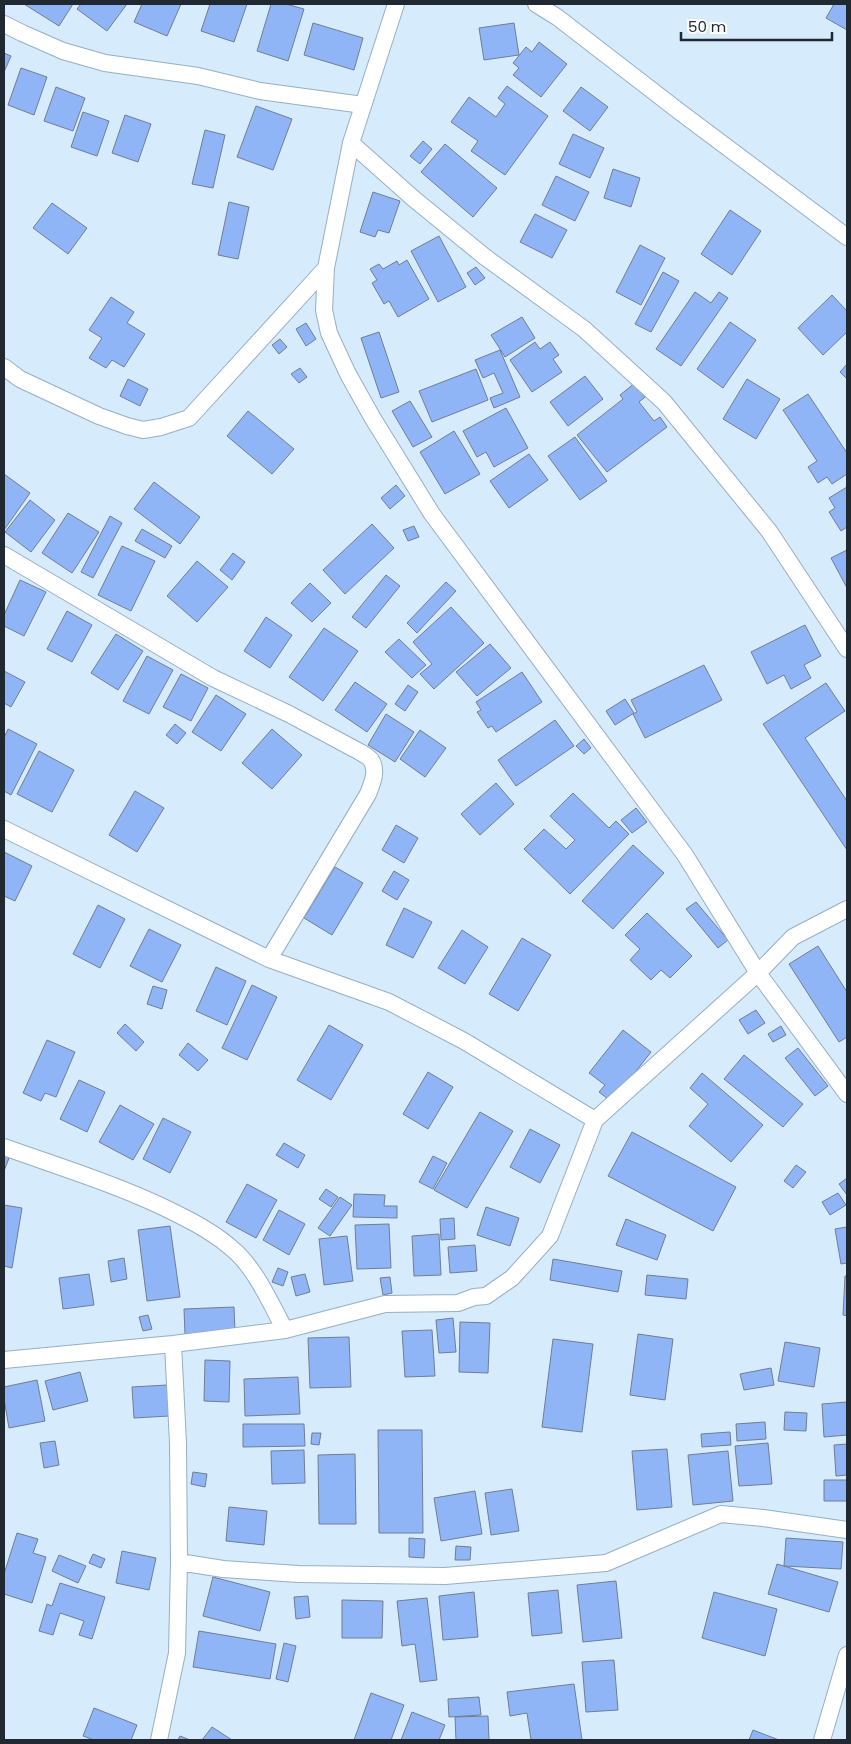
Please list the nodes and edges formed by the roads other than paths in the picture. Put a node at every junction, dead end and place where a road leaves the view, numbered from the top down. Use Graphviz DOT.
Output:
graph roads {
  1 [pos="396,4"];
  2 [pos="536,4"];
  3 [pos="4,24"];
  4 [pos="363,105"];
  5 [pos="351,143"];
  6 [pos="847,237"];
  7 [pos="326,268"];
  8 [pos="4,367"];
  9 [pos="4,555"];
  10 [pos="847,649"];
  11 [pos="4,829"];
  12 [pos="847,909"];
  13 [pos="269,959"];
  14 [pos="758,972"];
  15 [pos="847,1094"];
  16 [pos="595,1120"];
  17 [pos="4,1147"];
  18 [pos="285,1330"];
  19 [pos="173,1344"];
  20 [pos="4,1360"];
  21 [pos="847,1530"];
  22 [pos="179,1562"];
  23 [pos="847,1654"];
  24 [pos="159,1740"];
  25 [pos="822,1740"];
  1 -- 4 [label="street"];
  2 -- 6 [label="street"];
  3 -- 4 [label="street"];
  4 -- 5 [label="street"];
  5 -- 7 [label="street"];
  5 -- 10 [label="street"];
  7 -- 8 [label="street"];
  7 -- 14 [label="street"];
  9 -- 13 [label="street"];
  11 -- 13 [label="street"];
  12 -- 14 [label="street"];
  13 -- 16 [label="street"];
  14 -- 15 [label="street"];
  14 -- 16 [label="street"];
  16 -- 18 [label="street"];
  17 -- 18 [label="street"];
  18 -- 19 [label="street"];
  19 -- 20 [label="street"];
  19 -- 22 [label="street"];
  21 -- 22 [label="street"];
  22 -- 24 [label="street"];
  23 -- 25 [label="street"];
}
